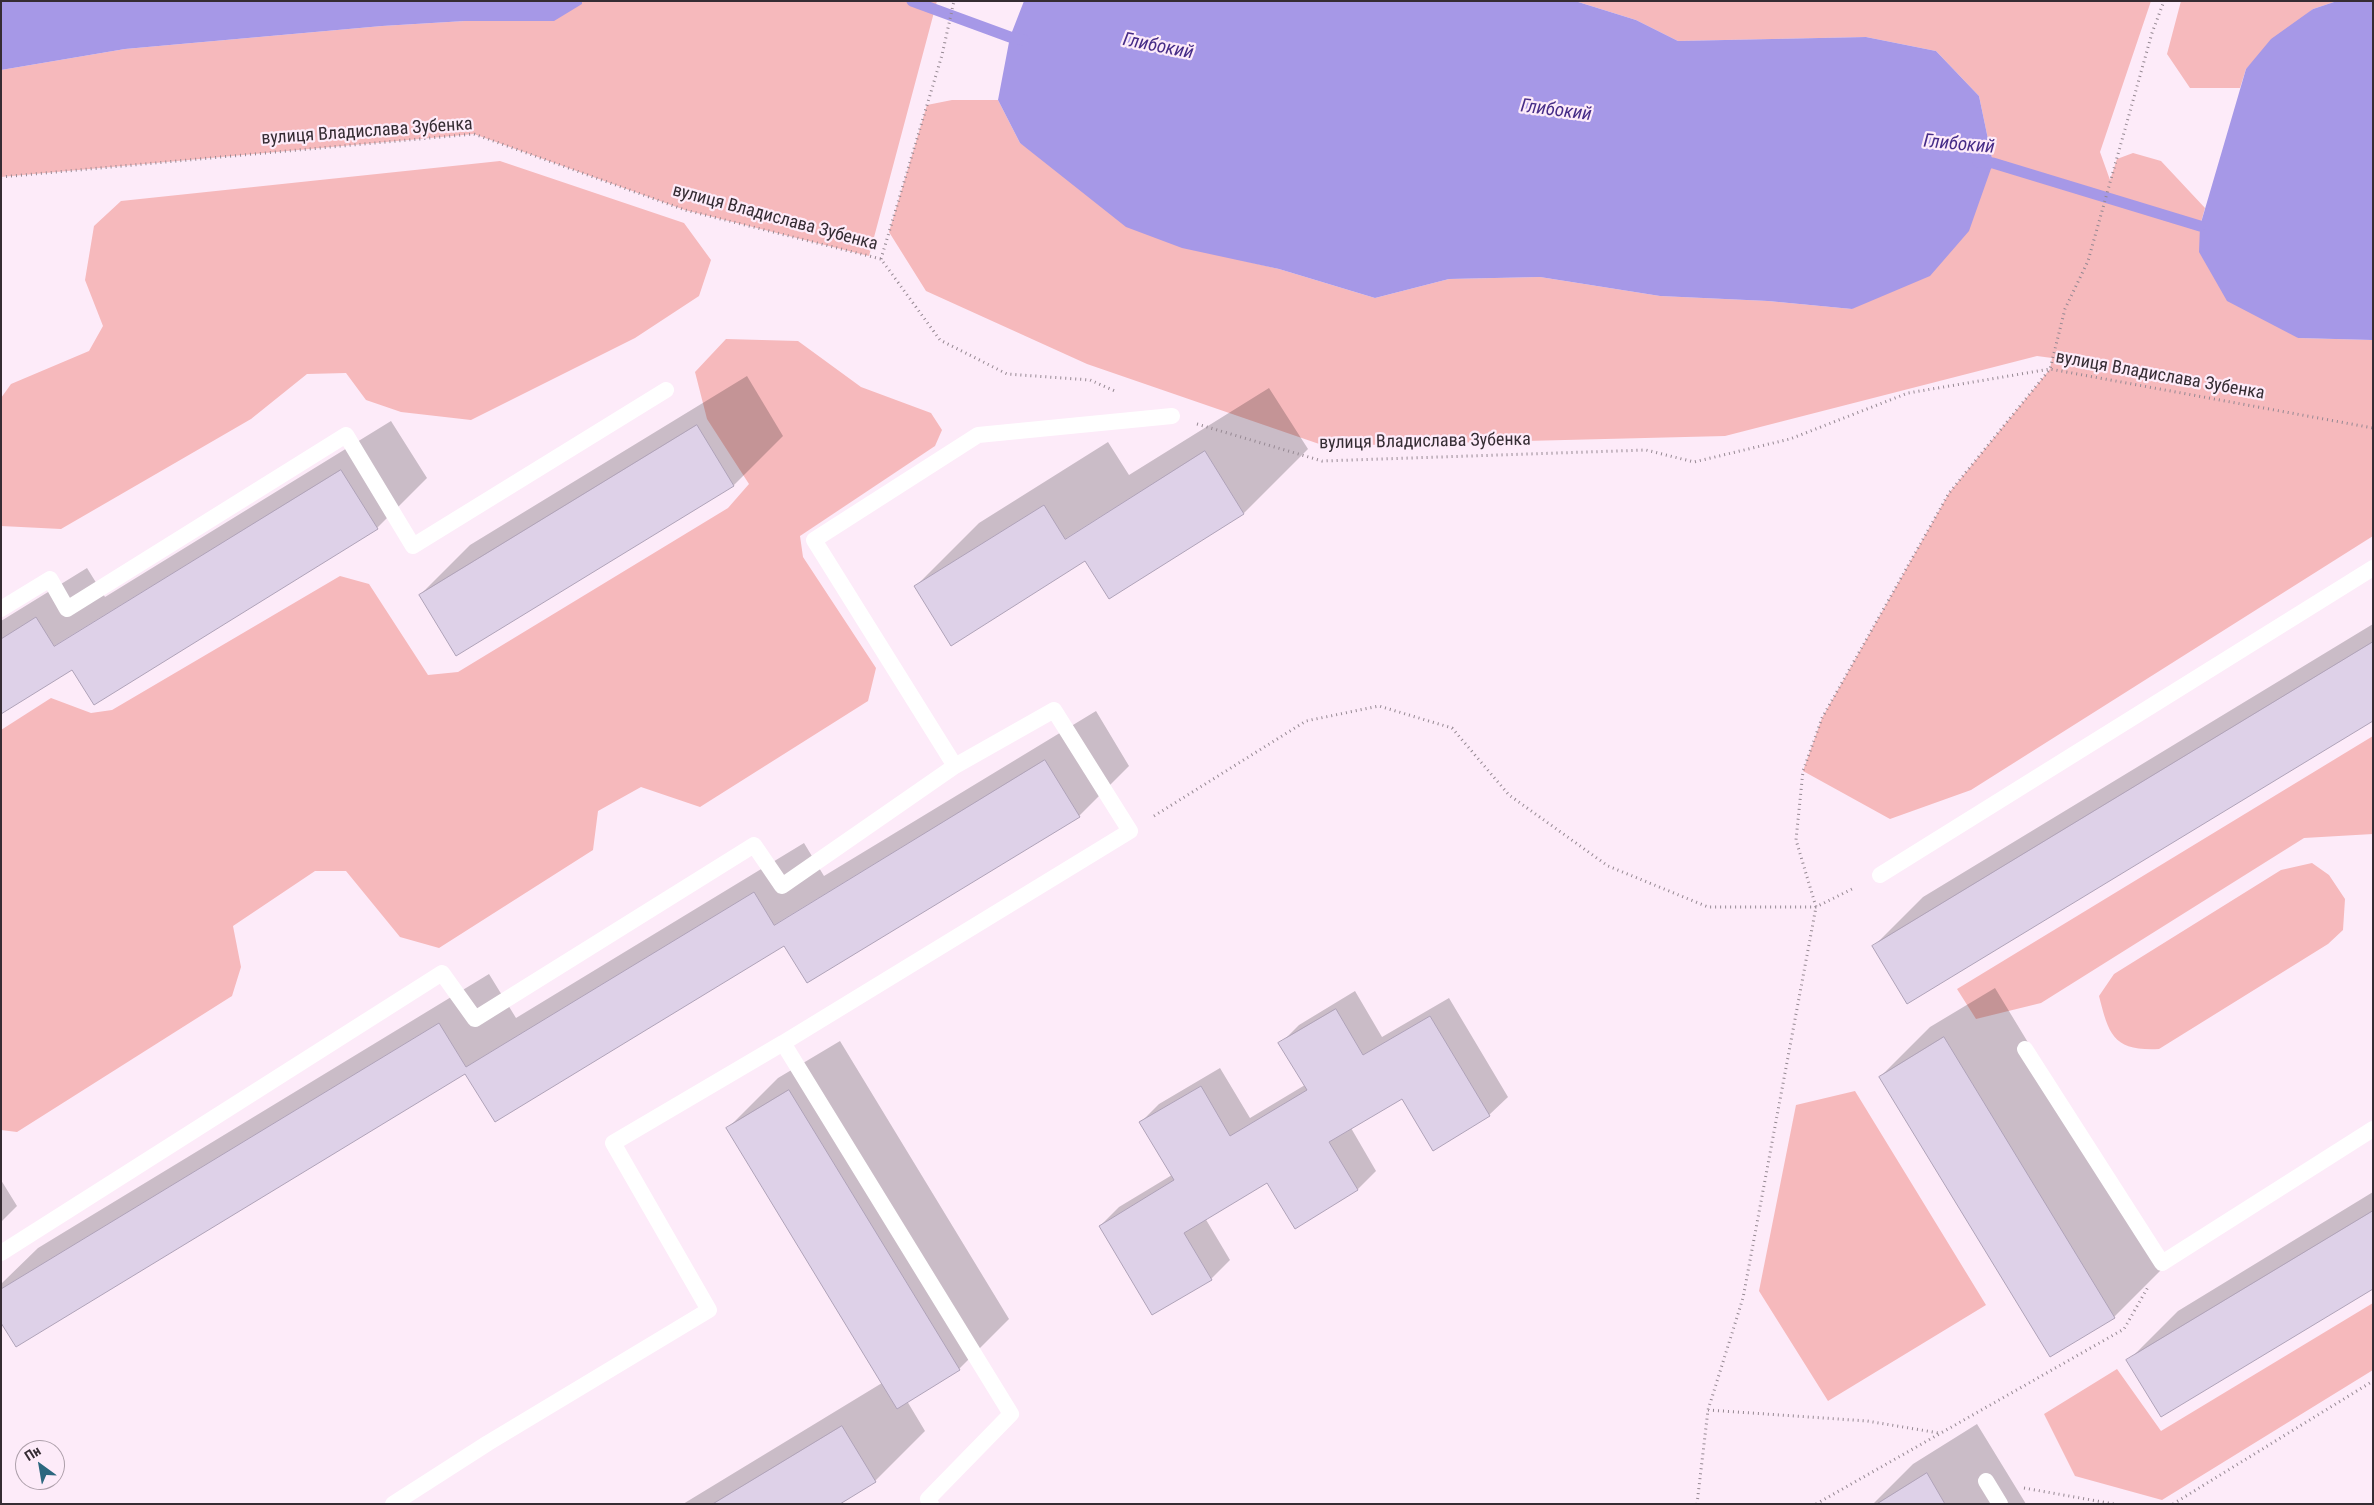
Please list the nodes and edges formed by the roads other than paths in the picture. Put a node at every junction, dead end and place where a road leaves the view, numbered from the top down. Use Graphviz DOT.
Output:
graph roads {
  1 [pos="666,390"];
  2 [pos="1172,416"];
  3 [pos="2373,568"];
  4 [pos="1,609"];
  5 [pos="955,766"];
  6 [pos="1880,875"];
  7 [pos="783,1042"];
  8 [pos="2025,1049"];
  9 [pos="2373,1129"];
  10 [pos="1,1253"];
  11 [pos="1986,1481"];
  12 [pos="926,1502"];
  13 [pos="393,1504"];
  14 [pos="2000,1504"];
  1 -- 4 [label="lane"];
  2 -- 5 [label="lane"];
  3 -- 6 [label="lane"];
  5 -- 7 [label="lane"];
  5 -- 10 [label="lane"];
  7 -- 12 [label="lane"];
  7 -- 13 [label="lane"];
  8 -- 9 [label="lane"];
  11 -- 14 [label="lane"];
}
